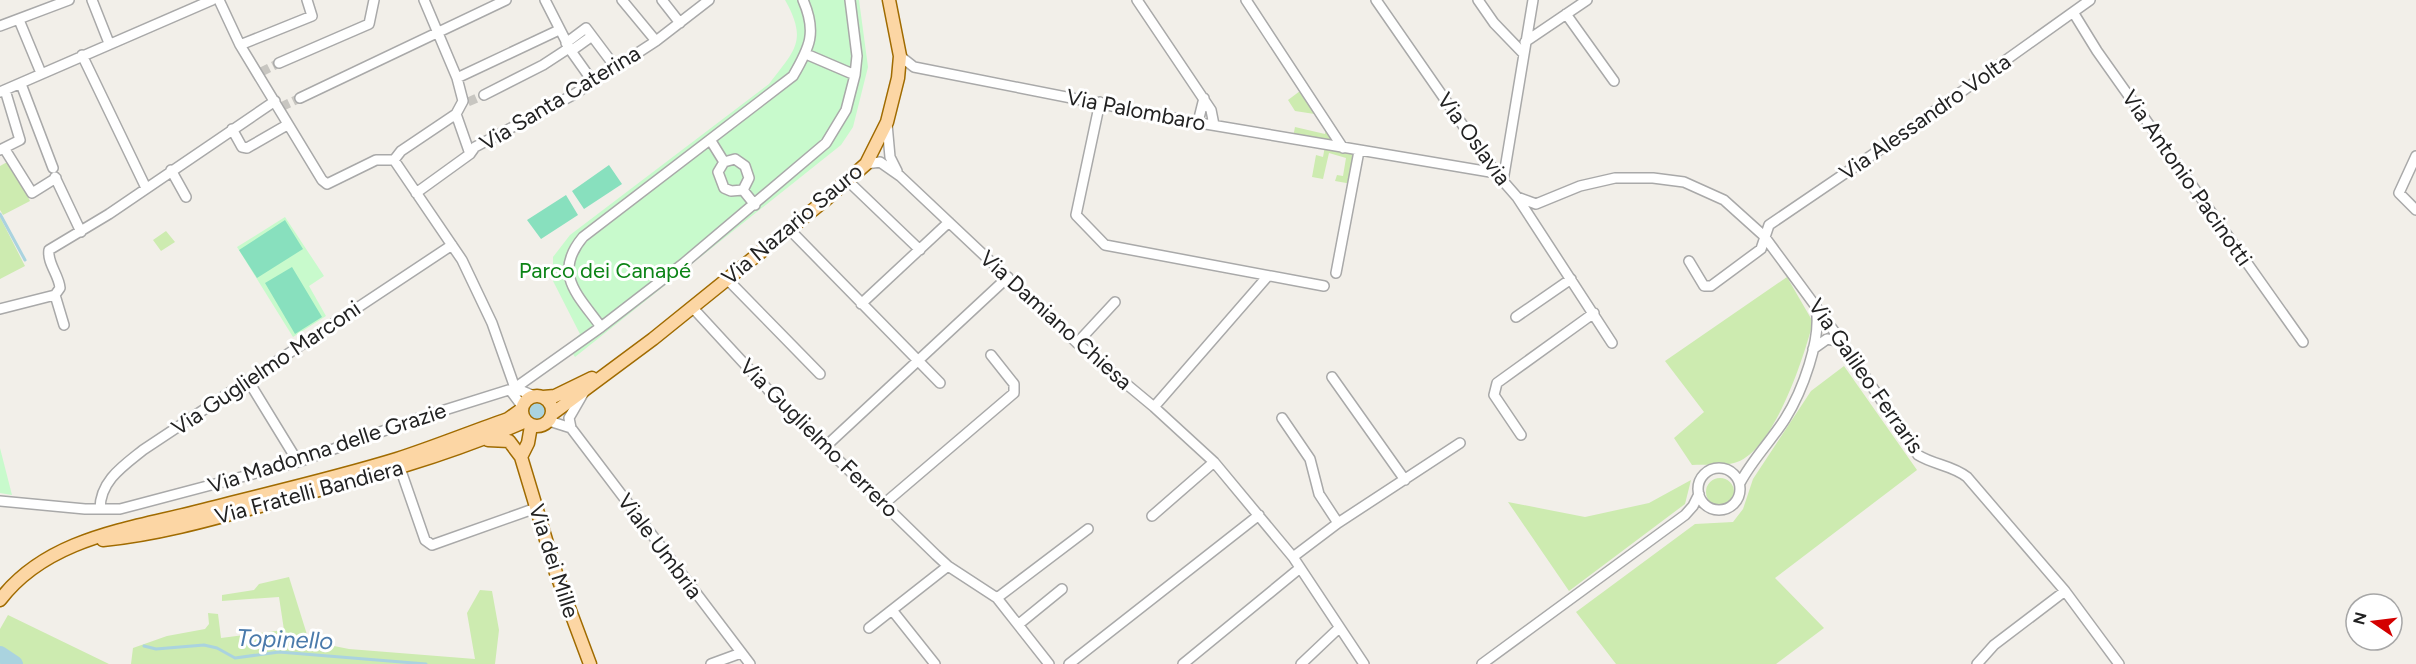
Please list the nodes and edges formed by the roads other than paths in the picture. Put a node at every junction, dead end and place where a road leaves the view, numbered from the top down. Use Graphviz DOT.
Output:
graph roads {
  1 [pos="69,0"];
  2 [pos="92,0"];
  3 [pos="212,0"];
  4 [pos="219,0"];
  5 [pos="307,0"];
  6 [pos="374,0"];
  7 [pos="424,0"];
  8 [pos="506,0"];
  9 [pos="545,0"];
  10 [pos="622,0"];
  11 [pos="662,0"];
  12 [pos="709,0"];
  13 [pos="803,0"];
  14 [pos="850,0"];
  15 [pos="889,0"];
  16 [pos="1137,0"];
  17 [pos="1246,0"];
  18 [pos="1376,0"];
  19 [pos="1478,0"];
  20 [pos="1533,0"];
  21 [pos="1587,0"];
  22 [pos="2090,0"];
  23 [pos="46,7"];
  24 [pos="2073,12"];
  25 [pos="1566,14"];
  26 [pos="19,20"];
  27 [pos="680,22"];
  28 [pos="0,26"];
  29 [pos="559,30"];
  30 [pos="439,33"];
  31 [pos="656,41"];
  32 [pos="1525,42"];
  33 [pos="109,43"];
  34 [pos="240,45"];
  35 [pos="569,47"];
  36 [pos="1523,53"];
  37 [pos="806,54"];
  38 [pos="82,55"];
  39 [pos="900,57"];
  40 [pos="279,63"];
  41 [pos="616,68"];
  42 [pos="914,68"];
  43 [pos="43,70"];
  44 [pos="855,75"];
  45 [pos="457,78"];
  46 [pos="898,78"];
  47 [pos="1614,81"];
  48 [pos="593,82"];
  49 [pos="21,84"];
  50 [pos="3,91"];
  51 [pos="484,95"];
  52 [pos="300,98"];
  53 [pos="1204,98"];
  54 [pos="1100,102"];
  55 [pos="278,106"];
  56 [pos="461,107"];
  57 [pos="887,122"];
  58 [pos="1198,122"];
  59 [pos="287,125"];
  60 [pos="1214,125"];
  61 [pos="232,129"];
  62 [pos="711,141"];
  63 [pos="1343,148"];
  64 [pos="2,149"];
  65 [pos="1359,151"];
  66 [pos="470,154"];
  67 [pos="2416,156"];
  68 [pos="394,160"];
  69 [pos="724,162"];
  70 [pos="866,164"];
  71 [pos="171,170"];
  72 [pos="55,174"];
  73 [pos="900,176"];
  74 [pos="1500,177"];
  75 [pos="848,181"];
  76 [pos="146,188"];
  77 [pos="743,190"];
  78 [pos="416,193"];
  79 [pos="186,197"];
  80 [pos="1517,197"];
  81 [pos="755,205"];
  82 [pos="2416,210"];
  83 [pos="949,222"];
  84 [pos="789,229"];
  85 [pos="81,232"];
  86 [pos="1764,236"];
  87 [pos="452,245"];
  88 [pos="920,250"];
  89 [pos="1689,261"];
  90 [pos="1336,273"];
  91 [pos="1008,277"];
  92 [pos="1267,277"];
  93 [pos="727,279"];
  94 [pos="1571,279"];
  95 [pos="1324,286"];
  96 [pos="55,295"];
  97 [pos="1115,302"];
  98 [pos="861,304"];
  99 [pos="1815,305"];
  100 [pos="692,307"];
  101 [pos="0,309"];
  102 [pos="1594,314"];
  103 [pos="1516,317"];
  104 [pos="64,325"];
  105 [pos="601,327"];
  106 [pos="1832,328"];
  107 [pos="1817,332"];
  108 [pos="1827,339"];
  109 [pos="1842,342"];
  110 [pos="2303,342"];
  111 [pos="1077,343"];
  112 [pos="1612,344"];
  113 [pos="1813,349"];
  114 [pos="991,355"];
  115 [pos="918,361"];
  116 [pos="613,369"];
  117 [pos="820,374"];
  118 [pos="1332,377"];
  119 [pos="249,381"];
  120 [pos="940,383"];
  121 [pos="513,389"];
  122 [pos="584,391"];
  123 [pos="538,396"];
  124 [pos="1154,407"];
  125 [pos="525,416"];
  126 [pos="550,418"];
  127 [pos="1282,418"];
  128 [pos="571,428"];
  129 [pos="1521,435"];
  130 [pos="483,440"];
  131 [pos="1460,443"];
  132 [pos="825,447"];
  133 [pos="521,457"];
  134 [pos="1756,459"];
  135 [pos="298,462"];
  136 [pos="1214,462"];
  137 [pos="400,468"];
  138 [pos="1729,470"];
  139 [pos="1405,480"];
  140 [pos="1740,483"];
  141 [pos="1699,494"];
  142 [pos="0,501"];
  143 [pos="885,503"];
  144 [pos="536,508"];
  145 [pos="100,509"];
  146 [pos="1713,510"];
  147 [pos="1259,515"];
  148 [pos="1685,515"];
  149 [pos="1152,516"];
  150 [pos="1338,523"];
  151 [pos="1088,529"];
  152 [pos="87,542"];
  153 [pos="1293,557"];
  154 [pos="948,566"];
  155 [pos="1300,568"];
  156 [pos="1062,589"];
  157 [pos="2065,591"];
  158 [pos="997,598"];
  159 [pos="0,600"];
  160 [pos="892,610"];
  161 [pos="1019,624"];
  162 [pos="869,628"];
  163 [pos="1339,628"];
  164 [pos="741,653"];
  165 [pos="590,664"];
  166 [pos="711,664"];
  167 [pos="750,664"];
  168 [pos="935,664"];
  169 [pos="1049,664"];
  170 [pos="1070,664"];
  171 [pos="1183,664"];
  172 [pos="1301,664"];
  173 [pos="1364,664"];
  174 [pos="1482,664"];
  175 [pos="1977,664"];
  176 [pos="2119,664"];
  1 -- 23 [label="street"];
  2 -- 33 [label="street"];
  3 -- 33 [label="street"];
  4 -- 34 [label="street"];
  5 -- 34 [label="street"];
  6 -- 40 [label="street"];
  7 -- 30 [label="street"];
  8 -- 30 [label="street"];
  9 -- 29 [label="street"];
  10 -- 31 [label="street"];
  11 -- 27 [label="street"];
  12 -- 27 [label="street, Via Santa Caterina"];
  13 -- 37 [label="street"];
  14 -- 44 [label="street, Via Madonna delle Grazie"];
  15 -- 39 [label="main road, Via Nazario Sauro"];
  16 -- 53 [label="street"];
  17 -- 63 [label="street"];
  18 -- 74 [label="street, Via Oslavia"];
  19 -- 36 [label="street"];
  20 -- 32 [label="street"];
  21 -- 25 [label="street"];
  22 -- 24 [label="street, Via Alessandro Volta"];
  23 -- 26 [label="street"];
  24 -- 86 [label="street, Via Alessandro Volta"];
  24 -- 110 [label="street, Via Antonio Pacinotti"];
  25 -- 32 [label="street"];
  25 -- 47 [label="street"];
  26 -- 28 [label="street"];
  26 -- 43 [label="street"];
  27 -- 31 [label="street, Via Santa Caterina"];
  29 -- 35 [label="street"];
  29 -- 45 [label="street"];
  30 -- 45 [label="street"];
  30 -- 52 [label="street"];
  31 -- 41 [label="street, Via Santa Caterina"];
  32 -- 36 [label="street"];
  33 -- 38 [label="street"];
  34 -- 55 [label="street"];
  35 -- 41 [label="street"];
  35 -- 48 [label="street"];
  35 -- 51 [label="street"];
  36 -- 74 [label="street"];
  37 -- 44 [label="street"];
  37 -- 62 [label="street"];
  38 -- 43 [label="street"];
  38 -- 76 [label="street"];
  39 -- 42 [label="street, Via Palombaro"];
  39 -- 46 [label="main road, Via Nazario Sauro"];
  41 -- 48 [label="street, Via Santa Caterina"];
  42 -- 46 [label="street"];
  42 -- 54 [label="street, Via Palombaro"];
  43 -- 49 [label="street"];
  44 -- 81 [label="street, Via Madonna delle Grazie"];
  45 -- 56 [label="street"];
  46 -- 57 [label="main road, Via Nazario Sauro"];
  48 -- 66 [label="street, Via Santa Caterina"];
  49 -- 50 [label="street"];
  49 -- 72 [label="street"];
  50 -- 64 [label="street"];
  53 -- 58 [label="street"];
  53 -- 60 [label="street"];
  54 -- 58 [label="street, Via Palombaro"];
  54 -- 92 [label="street"];
  55 -- 59 [label="street"];
  55 -- 61 [label="street"];
  56 -- 66 [label="street"];
  56 -- 68 [label="street"];
  57 -- 70 [label="main road, Via Nazario Sauro"];
  57 -- 73 [label="street, Via Damiano Chiesa"];
  58 -- 60 [label="street, Via Palombaro"];
  59 -- 61 [label="street"];
  59 -- 68 [label="street"];
  60 -- 63 [label="street, Via Palombaro"];
  61 -- 71 [label="street"];
  62 -- 69 [label="street"];
  62 -- 105 [label="street"];
  63 -- 65 [label="street, Via Palombaro"];
  64 -- 72 [label="street"];
  65 -- 74 [label="street, Via Palombaro"];
  65 -- 90 [label="street"];
  66 -- 78 [label="street, Via Santa Caterina"];
  67 -- 82 [label="street"];
  68 -- 78 [label="street"];
  69 -- 77 [label="street"];
  69 -- 77 [label="street"];
  70 -- 73 [label="street, Via Damiano Chiesa"];
  70 -- 75 [label="main road, Via Nazario Sauro"];
  71 -- 76 [label="street"];
  71 -- 79 [label="street"];
  72 -- 85 [label="street"];
  73 -- 83 [label="street, Via Damiano Chiesa"];
  74 -- 80 [label="street, Via Oslavia"];
  75 -- 84 [label="main road, Via Nazario Sauro"];
  75 -- 88 [label="street"];
  76 -- 85 [label="street"];
  77 -- 81 [label="street"];
  78 -- 87 [label="street"];
  80 -- 86 [label="street"];
  80 -- 94 [label="street, Via Oslavia"];
  81 -- 105 [label="street, Via Madonna delle Grazie"];
  83 -- 88 [label="street"];
  83 -- 91 [label="street, Via Damiano Chiesa"];
  84 -- 93 [label="main road, Via Nazario Sauro"];
  84 -- 98 [label="street"];
  85 -- 96 [label="street"];
  86 -- 89 [label="street, Via Alessandro Volta"];
  86 -- 99 [label="street, Via Galileo Ferraris"];
  87 -- 119 [label="street, Via Guglielmo Marconi"];
  87 -- 121 [label="street"];
  88 -- 98 [label="street"];
  91 -- 111 [label="street, Via Damiano Chiesa"];
  91 -- 115 [label="street"];
  92 -- 95 [label="street"];
  92 -- 124 [label="street"];
  93 -- 100 [label="main road, Via Nazario Sauro"];
  93 -- 117 [label="street"];
  94 -- 102 [label="street, Via Oslavia"];
  94 -- 103 [label="street"];
  96 -- 101 [label="street"];
  96 -- 104 [label="street"];
  97 -- 111 [label="street"];
  98 -- 115 [label="street"];
  99 -- 106 [label="street, Via Galileo Ferraris"];
  99 -- 107 [label="street"];
  100 -- 116 [label="main road, Via Nazario Sauro"];
  100 -- 132 [label="street, Via Guglielmo Ferrero"];
  102 -- 112 [label="street, Via Oslavia"];
  102 -- 129 [label="street"];
  105 -- 121 [label="street, Via Madonna delle Grazie"];
  106 -- 107 [label="street"];
  106 -- 108 [label="street"];
  106 -- 109 [label="street, Via Galileo Ferraris"];
  107 -- 113 [label="street"];
  108 -- 109 [label="street"];
  108 -- 113 [label="street"];
  109 -- 157 [label="street, Via Galileo Ferraris"];
  111 -- 124 [label="street, Via Damiano Chiesa"];
  113 -- 134 [label="street"];
  114 -- 143 [label="street"];
  115 -- 120 [label="street"];
  115 -- 132 [label="street"];
  116 -- 122 [label="main road, Via Nazario Sauro"];
  116 -- 123 [label="main road, Via Nazario Sauro"];
  118 -- 139 [label="street"];
  119 -- 135 [label="street"];
  119 -- 145 [label="street, Via Guglielmo Marconi"];
  121 -- 123 [label="street"];
  121 -- 125 [label="street"];
  121 -- 135 [label="street, Via Madonna delle Grazie"];
  122 -- 126 [label="main road, Via Nazario Sauro"];
  122 -- 128 [label="street"];
  123 -- 125 [label="main road"];
  123 -- 126 [label="main road"];
  124 -- 136 [label="street, Via Damiano Chiesa"];
  125 -- 126 [label="main road"];
  125 -- 130 [label="main road, Via Fratelli Bandiera"];
  125 -- 133 [label="main road"];
  125 -- 152 [label="main road, Via Fratelli Bandiera"];
  126 -- 128 [label="street"];
  127 -- 150 [label="street"];
  128 -- 164 [label="street, Viale Umbria"];
  130 -- 133 [label="main road"];
  130 -- 137 [label="main road, Via Fratelli Bandiera"];
  131 -- 139 [label="street"];
  132 -- 143 [label="street, Via Guglielmo Ferrero"];
  133 -- 144 [label="main road, Via dei Mille"];
  134 -- 138 [label="street"];
  134 -- 140 [label="street"];
  135 -- 145 [label="street, Via Madonna delle Grazie"];
  136 -- 147 [label="street, Via Damiano Chiesa"];
  136 -- 149 [label="street"];
  137 -- 144 [label="street"];
  137 -- 152 [label="main road, Via Fratelli Bandiera"];
  138 -- 140 [label="street"];
  138 -- 141 [label="street"];
  139 -- 150 [label="street"];
  140 -- 146 [label="street"];
  141 -- 146 [label="street"];
  141 -- 148 [label="street"];
  142 -- 145 [label="street, Via Madonna delle Grazie"];
  143 -- 154 [label="street, Via Guglielmo Ferrero"];
  144 -- 165 [label="main road, Via dei Mille"];
  146 -- 148 [label="street"];
  147 -- 153 [label="street, Via Damiano Chiesa"];
  147 -- 170 [label="street"];
  148 -- 174 [label="street"];
  150 -- 153 [label="street"];
  151 -- 158 [label="street"];
  152 -- 159 [label="main road, Via Fratelli Bandiera"];
  153 -- 155 [label="street, Via Damiano Chiesa"];
  154 -- 158 [label="street, Via Guglielmo Ferrero"];
  154 -- 160 [label="street"];
  155 -- 163 [label="street, Via Damiano Chiesa"];
  155 -- 171 [label="street"];
  156 -- 161 [label="street"];
  157 -- 175 [label="street"];
  157 -- 176 [label="street, Via Galileo Ferraris"];
  158 -- 161 [label="street, Via Guglielmo Ferrero"];
  160 -- 162 [label="street"];
  160 -- 168 [label="street"];
  161 -- 169 [label="street, Via Guglielmo Ferrero"];
  163 -- 172 [label="street"];
  163 -- 173 [label="street, Via Damiano Chiesa"];
  164 -- 166 [label="street"];
  164 -- 167 [label="street, Viale Umbria"];
}
